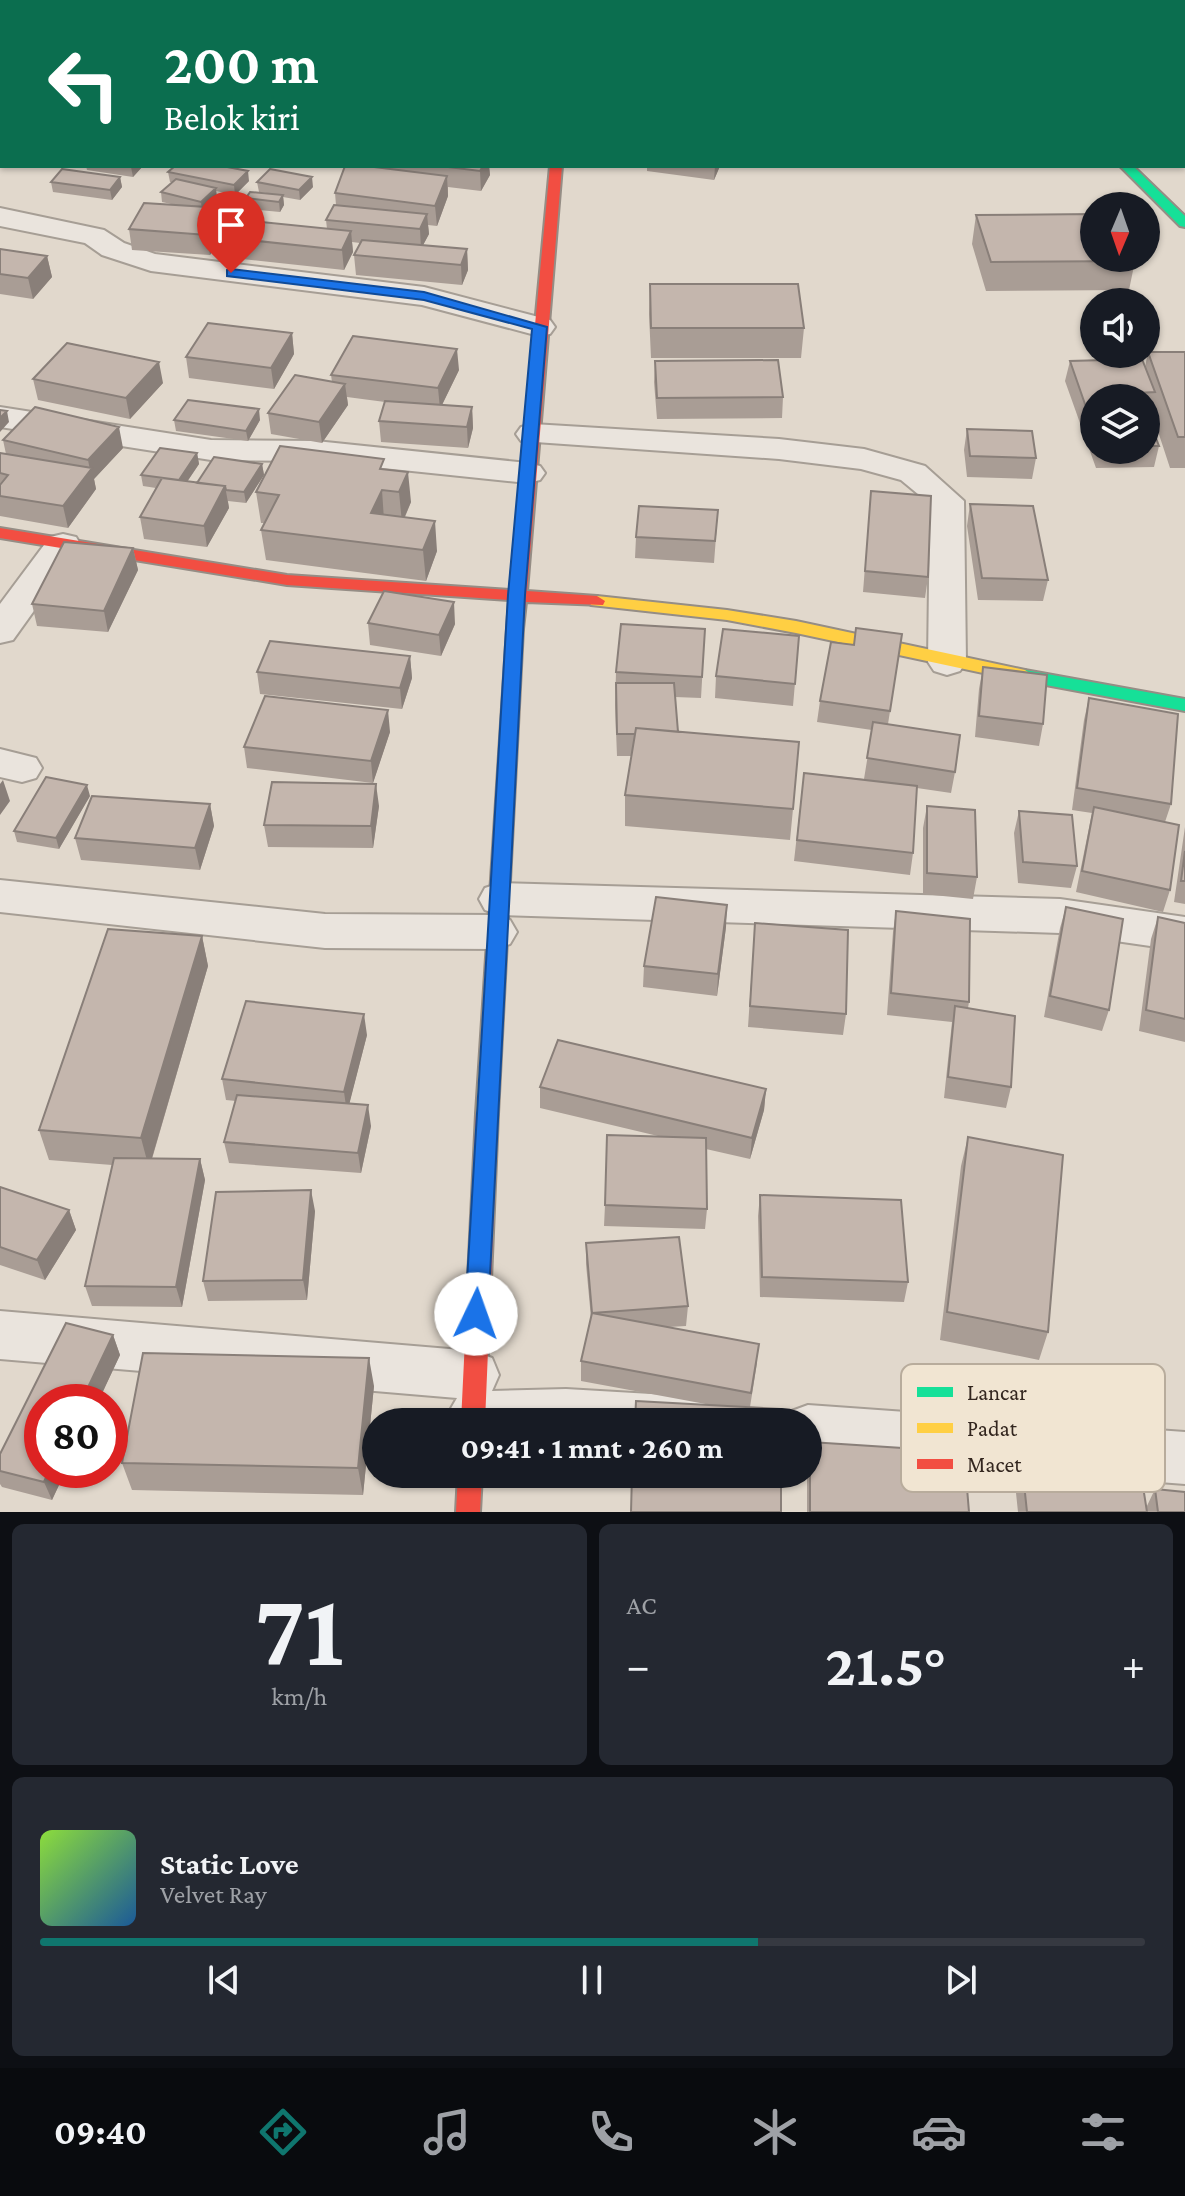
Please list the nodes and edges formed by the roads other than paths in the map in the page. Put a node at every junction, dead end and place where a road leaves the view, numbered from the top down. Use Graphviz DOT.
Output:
graph roads {
  1 [pos="556,168"];
  2 [pos="1128,168"];
  3 [pos="0,217"];
  4 [pos="1185,223"];
  5 [pos="539,327"];
  6 [pos="0,417"];
  7 [pos="533,434"];
  8 [pos="528,473"];
  9 [pos="0,533"];
  10 [pos="63,545"];
  11 [pos="517,595"];
  12 [pos="0,631"];
  13 [pos="947,662"];
  14 [pos="1185,705"];
  15 [pos="0,896"];
  16 [pos="498,916"];
  17 [pos="1185,934"];
  18 [pos="0,1335"];
  19 [pos="473,1405"];
  20 [pos="504,1408"];
  21 [pos="822,1431"];
  22 [pos="901,1437"];
  23 [pos="1165,1457"];
  24 [pos="1185,1458"];
  25 [pos="469,1488"];
  26 [pos="468,1512"];
  1 -- 5 [label="main road"];
  2 -- 4 [label="main road"];
  3 -- 5 [label="street"];
  5 -- 7 [label="main road"];
  6 -- 8 [label="street"];
  7 -- 8 [label="main road"];
  7 -- 13 [label="street"];
  8 -- 11 [label="main road"];
  9 -- 10 [label="main road"];
  10 -- 11 [label="main road"];
  10 -- 12 [label="street"];
  11 -- 13 [label="main road"];
  11 -- 16 [label="main road"];
  13 -- 14 [label="main road"];
  15 -- 16 [label="street"];
  16 -- 17 [label="street"];
  16 -- 19 [label="main road"];
  18 -- 19 [label="street"];
  19 -- 20 [label="street"];
  21 -- 22 [label="street"];
  23 -- 24 [label="street"];
  25 -- 26 [label="main road"];
}
